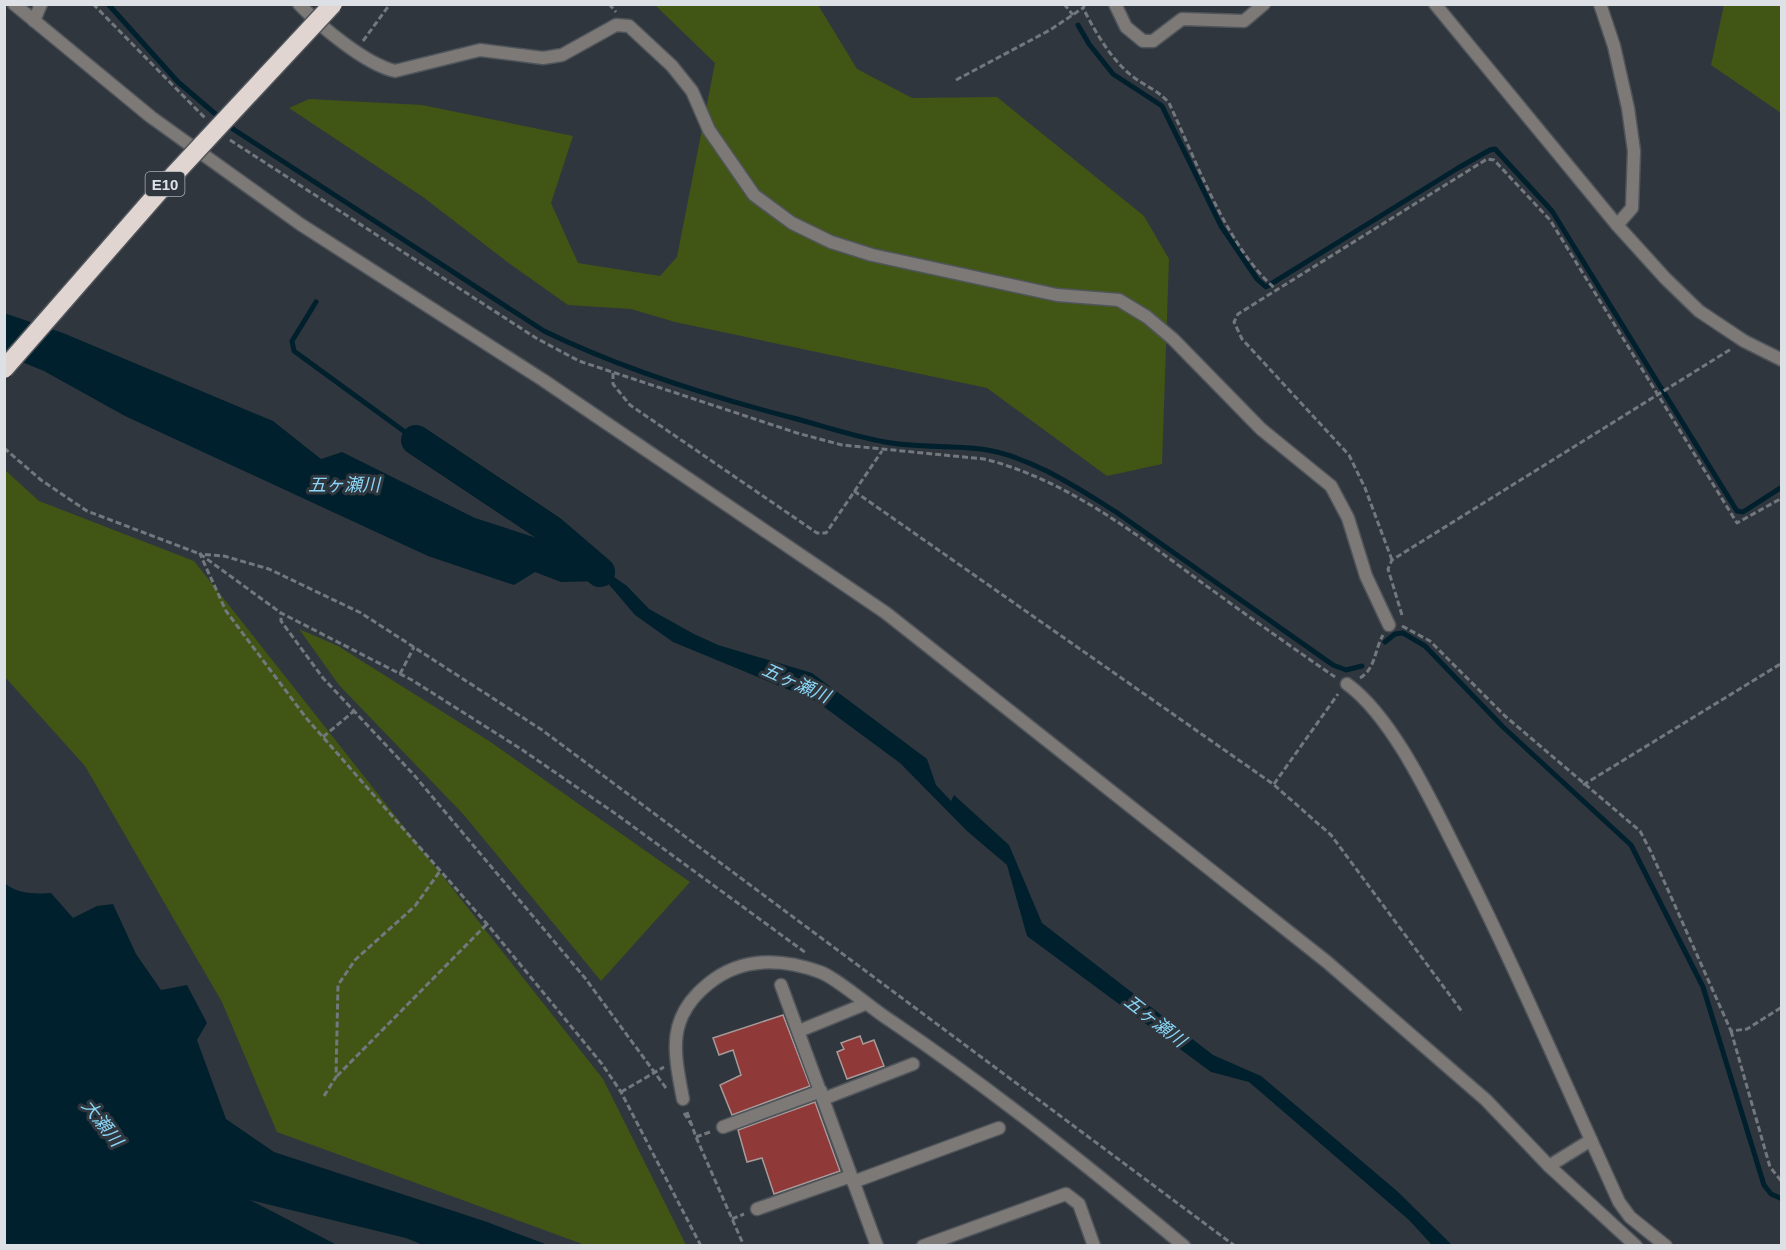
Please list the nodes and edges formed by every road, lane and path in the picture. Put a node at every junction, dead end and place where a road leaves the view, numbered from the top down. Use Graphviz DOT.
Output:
graph roads {
  1 [pos="14,4"];
  2 [pos="41,4"];
  3 [pos="93,4"];
  4 [pos="299,4"];
  5 [pos="333,4"];
  6 [pos="390,4"];
  7 [pos="1064,4"];
  8 [pos="1114,4"];
  9 [pos="1264,4"];
  10 [pos="1435,4"];
  11 [pos="1600,4"];
  12 [pos="1084,6"];
  13 [pos="1073,15"];
  14 [pos="34,21"];
  15 [pos="355,49"];
  16 [pos="956,80"];
  17 [pos="212,125"];
  18 [pos="229,139"];
  19 [pos="1617,225"];
  20 [pos="1277,291"];
  21 [pos="1744,341"];
  22 [pos="1782,360"];
  23 [pos="4,369"];
  24 [pos="613,372"];
  25 [pos="1658,395"];
  26 [pos="4,448"];
  27 [pos="882,451"];
  28 [pos="854,491"];
  29 [pos="1782,498"];
  30 [pos="200,554"];
  31 [pos="1392,560"];
  32 [pos="282,612"];
  33 [pos="1389,625"];
  34 [pos="414,647"];
  35 [pos="1782,663"];
  36 [pos="400,674"];
  37 [pos="1347,684"];
  38 [pos="354,711"];
  39 [pos="323,737"];
  40 [pos="1273,784"];
  41 [pos="1583,785"];
  42 [pos="440,871"];
  43 [pos="488,924"];
  44 [pos="822,973"];
  45 [pos="781,985"];
  46 [pos="865,1004"];
  47 [pos="1782,1007"];
  48 [pos="1462,1013"];
  49 [pos="799,1031"];
  50 [pos="1731,1031"];
  51 [pos="676,1060"];
  52 [pos="913,1064"];
  53 [pos="655,1072"];
  54 [pos="336,1077"];
  55 [pos="667,1089"];
  56 [pos="621,1092"];
  57 [pos="822,1095"];
  58 [pos="324,1096"];
  59 [pos="681,1103"];
  60 [pos="691,1124"];
  61 [pos="723,1127"];
  62 [pos="999,1128"];
  63 [pos="1591,1140"];
  64 [pos="1549,1166"];
  65 [pos="852,1179"];
  66 [pos="1782,1182"];
  67 [pos="757,1209"];
  68 [pos="701,1245"];
  69 [pos="744,1245"];
  70 [pos="876,1245"];
  71 [pos="923,1245"];
  72 [pos="1094,1245"];
  73 [pos="1184,1245"];
  74 [pos="1235,1245"];
  75 [pos="1636,1245"];
  76 [pos="1666,1245"];
  1 -- 14 [label="street"];
  2 -- 14 [label="street"];
  3 -- 17 [label="path"];
  4 -- 15 [label="street"];
  5 -- 23 [label="highway, E10, bridge"];
  6 -- 15 [label="path"];
  7 -- 13 [label="path"];
  8 -- 9 [label="street"];
  10 -- 19 [label="street"];
  11 -- 19 [label="street"];
  12 -- 13 [label="path"];
  12 -- 20 [label="path"];
  13 -- 16 [label="path"];
  14 -- 64 [label="street"];
  15 -- 33 [label="street"];
  18 -- 24 [label="path"];
  19 -- 21 [label="street"];
  20 -- 25 [label="path"];
  20 -- 31 [label="path"];
  21 -- 22 [label="street"];
  21 -- 25 [label="path"];
  24 -- 27 [label="path"];
  24 -- 28 [label="path"];
  25 -- 29 [label="path"];
  25 -- 31 [label="path"];
  26 -- 30 [label="path"];
  27 -- 28 [label="path"];
  27 -- 37 [label="path"];
  28 -- 40 [label="path"];
  30 -- 32 [label="path"];
  30 -- 34 [label="path"];
  30 -- 39 [label="path"];
  31 -- 41 [label="path"];
  32 -- 36 [label="path"];
  32 -- 38 [label="path"];
  33 -- 37 [label="path"];
  34 -- 36 [label="path"];
  34 -- 74 [label="path"];
  35 -- 41 [label="path"];
  36 -- 44 [label="path"];
  37 -- 40 [label="path"];
  37 -- 63 [label="street"];
  38 -- 39 [label="path"];
  38 -- 53 [label="path"];
  39 -- 42 [label="path"];
  40 -- 48 [label="path"];
  41 -- 50 [label="path"];
  42 -- 43 [label="path"];
  42 -- 54 [label="path"];
  43 -- 54 [label="path"];
  43 -- 56 [label="path"];
  44 -- 46 [label="street"];
  44 -- 51 [label="street"];
  45 -- 49 [label="street"];
  46 -- 49 [label="street"];
  46 -- 73 [label="street"];
  47 -- 50 [label="path"];
  49 -- 57 [label="street"];
  50 -- 66 [label="path"];
  51 -- 53 [label="path"];
  51 -- 59 [label="street"];
  52 -- 57 [label="street"];
  53 -- 55 [label="path"];
  53 -- 56 [label="path"];
  54 -- 58 [label="path"];
  56 -- 68 [label="path"];
  57 -- 61 [label="street"];
  57 -- 65 [label="street"];
  59 -- 60 [label="path"];
  59 -- 60 [label="path"];
  60 -- 69 [label="path"];
  62 -- 65 [label="street"];
  63 -- 64 [label="street"];
  63 -- 76 [label="street"];
  64 -- 75 [label="street"];
  65 -- 67 [label="street"];
  65 -- 70 [label="street"];
  71 -- 72 [label="street"];
}
